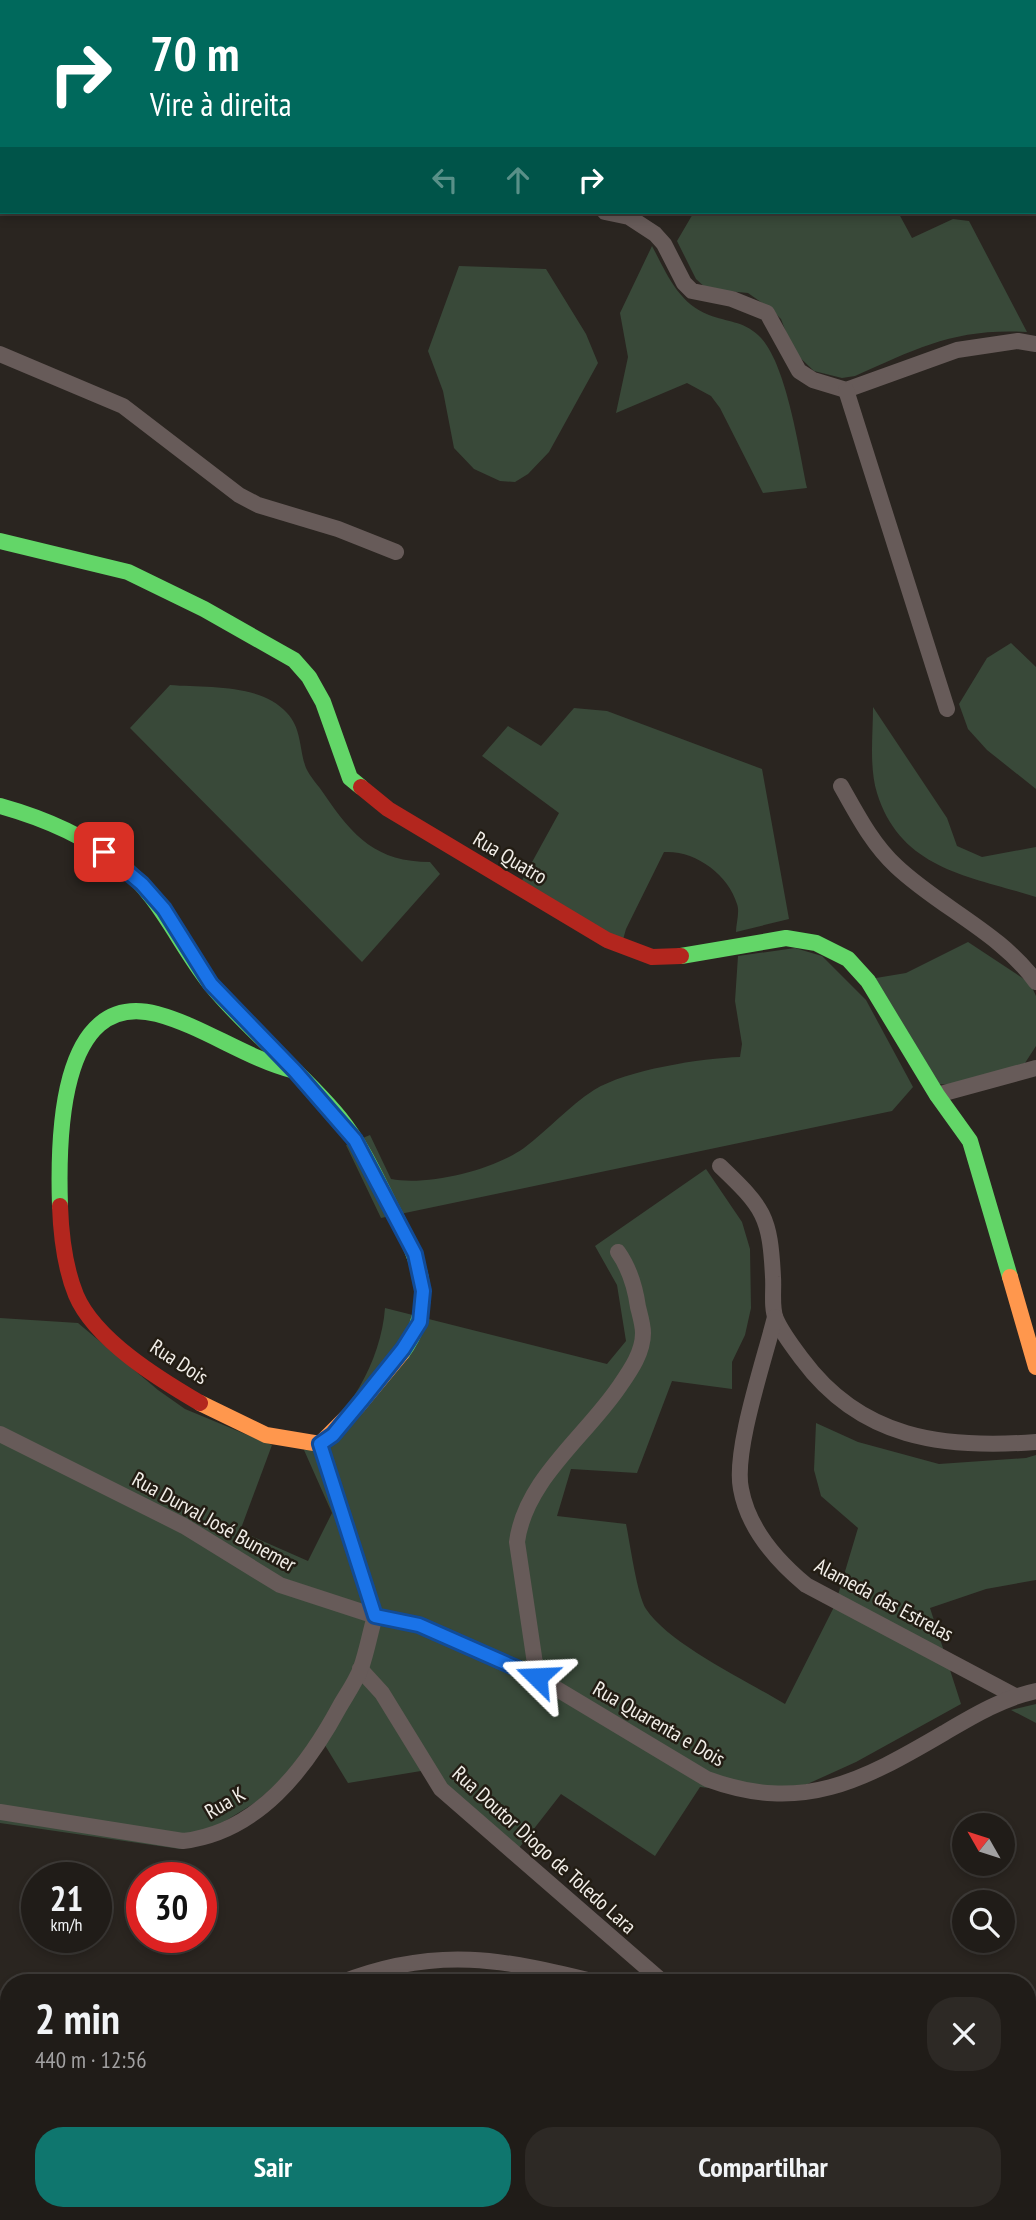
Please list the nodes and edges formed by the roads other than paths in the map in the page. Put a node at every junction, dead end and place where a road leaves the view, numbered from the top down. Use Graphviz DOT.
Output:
graph roads {
  1 [pos="627,214"];
  2 [pos="1036,344"];
  3 [pos="0,354"];
  4 [pos="846,390"];
  5 [pos="0,541"];
  6 [pos="396,552"];
  7 [pos="947,709"];
  8 [pos="841,786"];
  9 [pos="0,806"];
  10 [pos="1036,982"];
  11 [pos="1036,1068"];
  12 [pos="295,1071"];
  13 [pos="937,1095"];
  14 [pos="720,1166"];
  15 [pos="618,1252"];
  16 [pos="775,1317"];
  17 [pos="1036,1367"];
  18 [pos="0,1433"];
  19 [pos="1036,1442"];
  20 [pos="320,1444"];
  21 [pos="375,1616"];
  22 [pos="360,1669"];
  23 [pos="537,1677"];
  24 [pos="1036,1691"];
  25 [pos="1015,1696"];
  26 [pos="0,1812"];
  27 [pos="368,1974"];
  28 [pos="560,1974"];
  29 [pos="654,1974"];
  1 -- 4 [label="street"];
  2 -- 4 [label="street"];
  3 -- 6 [label="street"];
  4 -- 7 [label="street"];
  5 -- 13 [label="street, Rua Quatro"];
  8 -- 10 [label="street"];
  9 -- 12 [label="street"];
  11 -- 13 [label="street"];
  12 -- 20 [label="street"];
  12 -- 20 [label="street, Rua Dois"];
  13 -- 17 [label="street, Rua Quatro"];
  14 -- 16 [label="street, Alameda das Estrelas"];
  15 -- 23 [label="street"];
  16 -- 19 [label="street"];
  16 -- 25 [label="street, Alameda das Estrelas"];
  18 -- 21 [label="street, Rua Durval José Bunemer"];
  20 -- 21 [label="street"];
  21 -- 22 [label="street, Rua K"];
  21 -- 23 [label="street, Rua Quarenta e Dois"];
  22 -- 26 [label="street, Rua K"];
  22 -- 29 [label="street, Rua Doutor Diogo de Toledo Lara"];
  23 -- 25 [label="street, Rua Quarenta e Dois"];
  24 -- 25 [label="street, Rua Quarenta e Dois"];
  27 -- 28 [label="street"];
}
